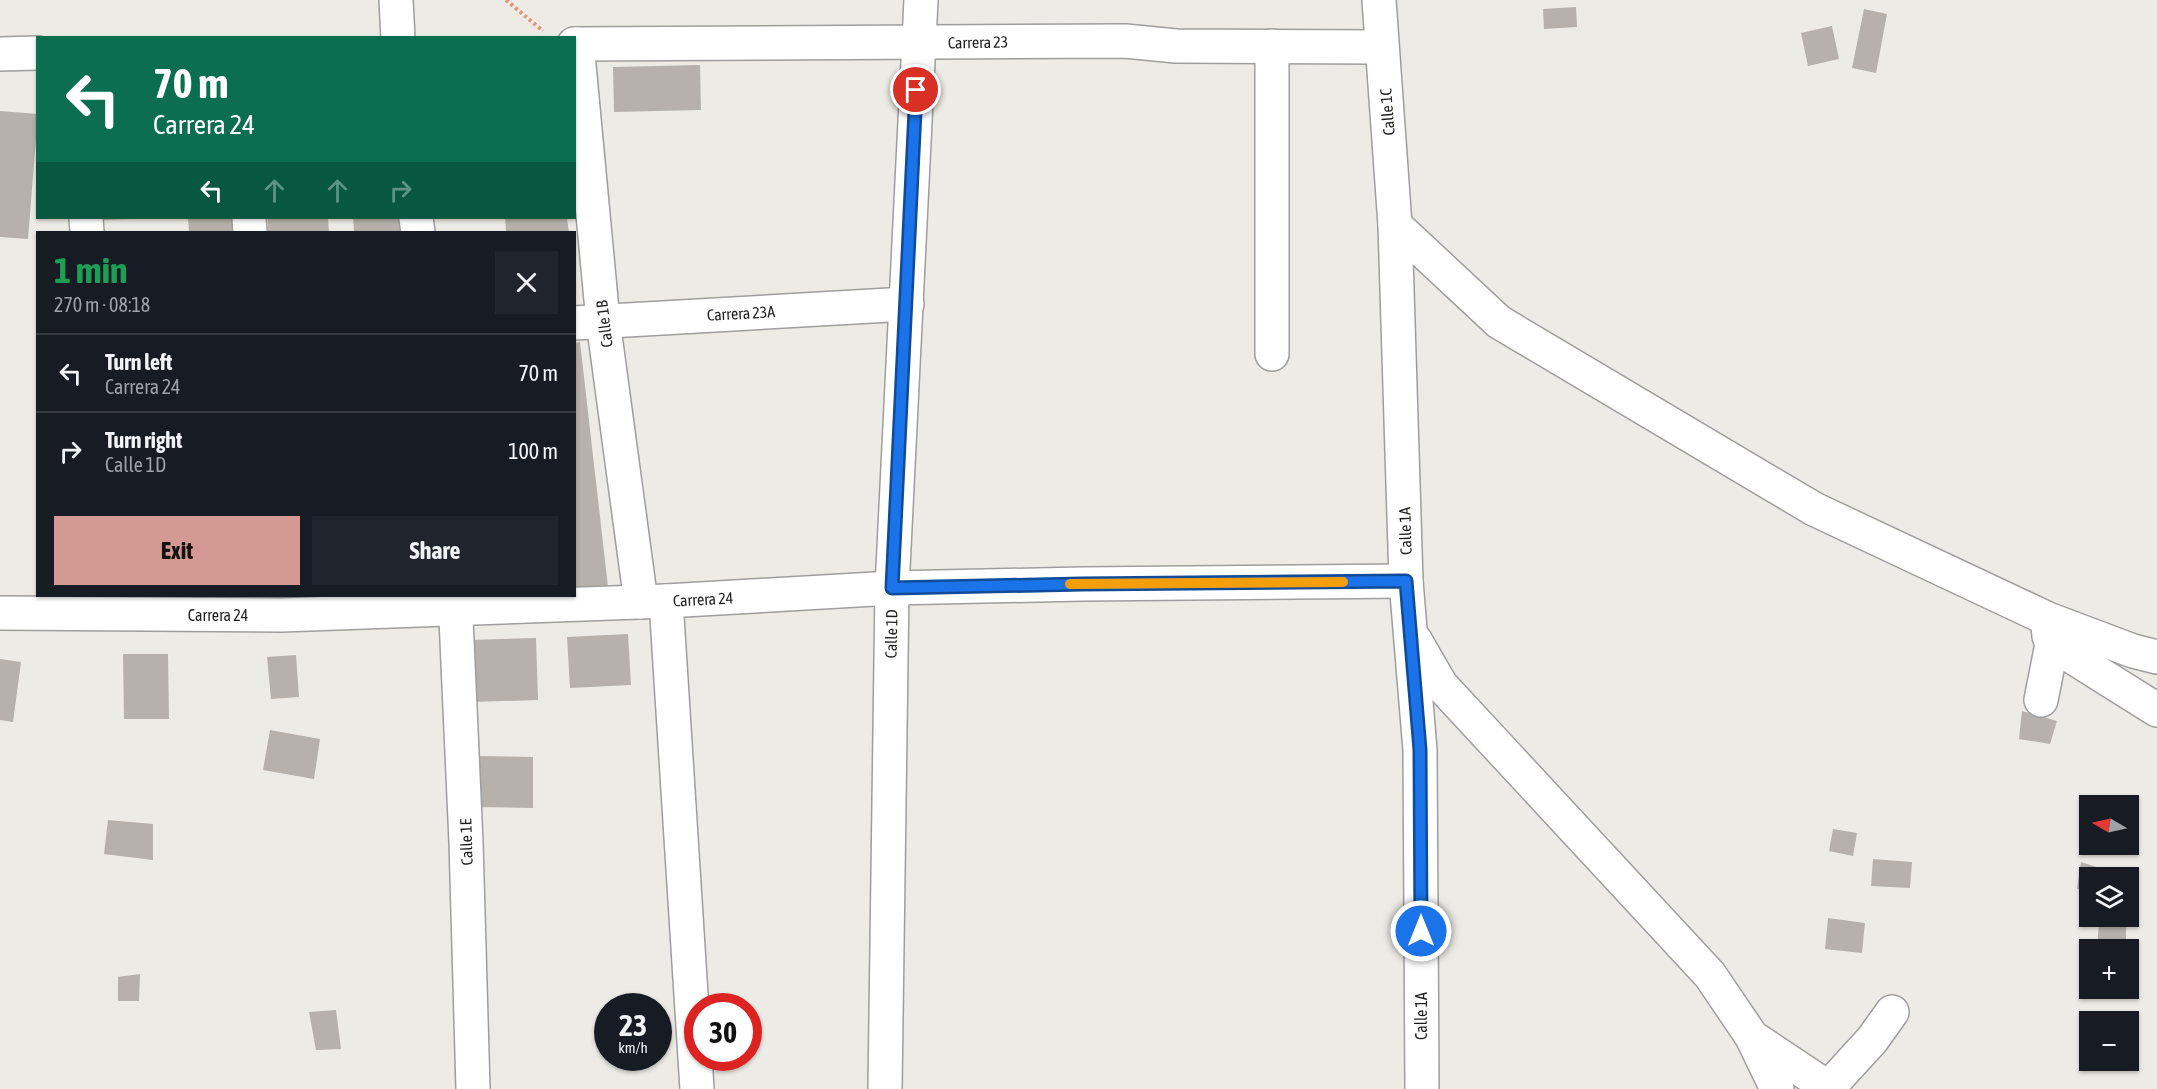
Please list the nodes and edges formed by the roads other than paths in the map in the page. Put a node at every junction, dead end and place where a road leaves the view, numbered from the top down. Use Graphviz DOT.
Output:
graph roads {
  1 [pos="396,0"];
  2 [pos="921,0"];
  3 [pos="1379,0"];
  4 [pos="398,36"];
  5 [pos="576,42"];
  6 [pos="918,43"];
  7 [pos="1272,46"];
  8 [pos="1382,47"];
  9 [pos="36,53"];
  10 [pos="0,54"];
  11 [pos="576,157"];
  12 [pos="1395,225"];
  13 [pos="907,304"];
  14 [pos="589,322"];
  15 [pos="1272,354"];
  16 [pos="1406,581"];
  17 [pos="892,588"];
  18 [pos="456,602"];
  19 [pos="654,602"];
  20 [pos="117,605"];
  21 [pos="280,605"];
  22 [pos="0,613"];
  23 [pos="2050,631"];
  24 [pos="1411,632"];
  25 [pos="2157,657"];
  26 [pos="2042,700"];
  27 [pos="2157,710"];
  28 [pos="1892,1012"];
  29 [pos="1752,1037"];
  30 [pos="1829,1088"];
  31 [pos="473,1089"];
  32 [pos="697,1089"];
  33 [pos="885,1089"];
  34 [pos="1422,1089"];
  35 [pos="1777,1089"];
  1 -- 4 [label="street"];
  2 -- 6 [label="street, Calle 1D"];
  3 -- 8 [label="street, Calle 1C"];
  5 -- 6 [label="street, Carrera 23"];
  6 -- 7 [label="street, Carrera 23"];
  6 -- 13 [label="street, Calle 1D"];
  7 -- 8 [label="street, Carrera 23"];
  7 -- 15 [label="street"];
  8 -- 12 [label="street, Calle 1C"];
  9 -- 10 [label="street"];
  11 -- 14 [label="street, Calle 1B"];
  12 -- 16 [label="street, Calle 1A"];
  12 -- 23 [label="street"];
  13 -- 14 [label="street, Carrera 23A"];
  13 -- 17 [label="street, Calle 1D"];
  14 -- 19 [label="street, Calle 1B"];
  16 -- 17 [label="street, Carrera 24"];
  16 -- 24 [label="street, Calle 1A"];
  17 -- 19 [label="street, Carrera 24"];
  17 -- 33 [label="street, Calle 1D"];
  18 -- 19 [label="street, Carrera 24"];
  18 -- 21 [label="street, Carrera 24"];
  18 -- 31 [label="street, Calle 1E"];
  19 -- 32 [label="street, Calle 1B"];
  20 -- 21 [label="street, Carrera 24"];
  20 -- 22 [label="street, Carrera 24"];
  23 -- 25 [label="street"];
  23 -- 26 [label="street"];
  23 -- 27 [label="street"];
  24 -- 29 [label="street"];
  24 -- 34 [label="street, Calle 1A"];
  28 -- 30 [label="street"];
  29 -- 30 [label="street"];
  29 -- 35 [label="street"];
}
